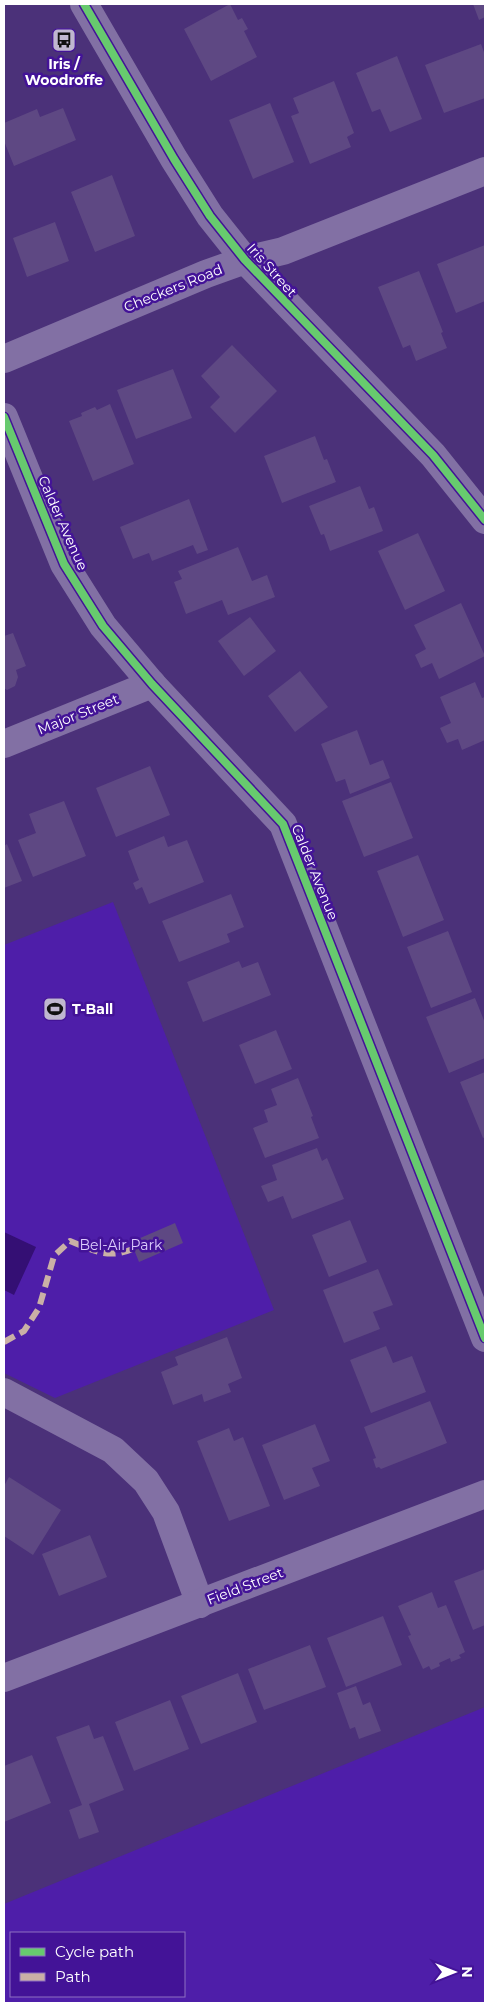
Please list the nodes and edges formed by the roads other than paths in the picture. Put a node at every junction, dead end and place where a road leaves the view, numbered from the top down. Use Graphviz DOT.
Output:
graph roads {
  1 [pos="84,4"];
  2 [pos="485,171"];
  3 [pos="245,260"];
  4 [pos="4,359"];
  5 [pos="4,417"];
  6 [pos="485,520"];
  7 [pos="152,684"];
  8 [pos="4,744"];
  9 [pos="485,1338"];
  10 [pos="4,1392"];
  11 [pos="485,1494"];
  12 [pos="200,1604"];
  13 [pos="4,1678"];
  1 -- 3 [label="street, Iris Street"];
  2 -- 3 [label="street, Checkers Road"];
  3 -- 4 [label="street, Checkers Road"];
  3 -- 6 [label="street, Iris Street"];
  5 -- 7 [label="street, Calder Avenue"];
  7 -- 8 [label="street, Major Street"];
  7 -- 9 [label="street, Calder Avenue"];
  10 -- 12 [label="street"];
  11 -- 12 [label="street, Field Street"];
  12 -- 13 [label="street, Field Street"];
}
